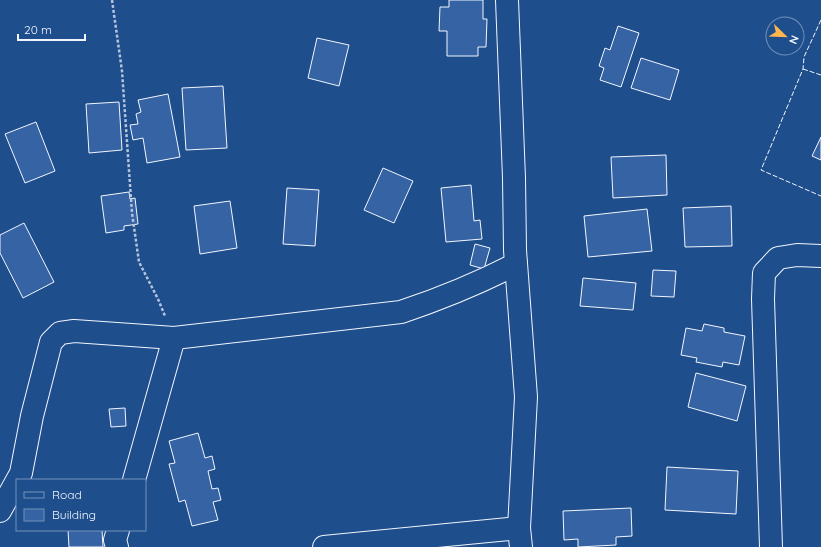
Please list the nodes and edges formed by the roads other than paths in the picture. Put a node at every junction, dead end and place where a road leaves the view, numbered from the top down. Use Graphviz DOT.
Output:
graph roads {
  1 [pos="507,0"];
  2 [pos="821,256"];
  3 [pos="516,264"];
  4 [pos="174,338"];
  5 [pos="18,479"];
  6 [pos="134,479"];
  7 [pos="16,482"];
  8 [pos="0,511"];
  9 [pos="118,531"];
  10 [pos="520,538"];
  11 [pos="117,547"];
  12 [pos="324,547"];
  13 [pos="771,547"];
  1 -- 3 [label="street"];
  2 -- 13 [label="street"];
  3 -- 4 [label="street"];
  3 -- 10 [label="street"];
  4 -- 5 [label="street"];
  4 -- 6 [label="street"];
  7 -- 8 [label="street"];
  9 -- 11 [label="street"];
  10 -- 12 [label="street"];
}
